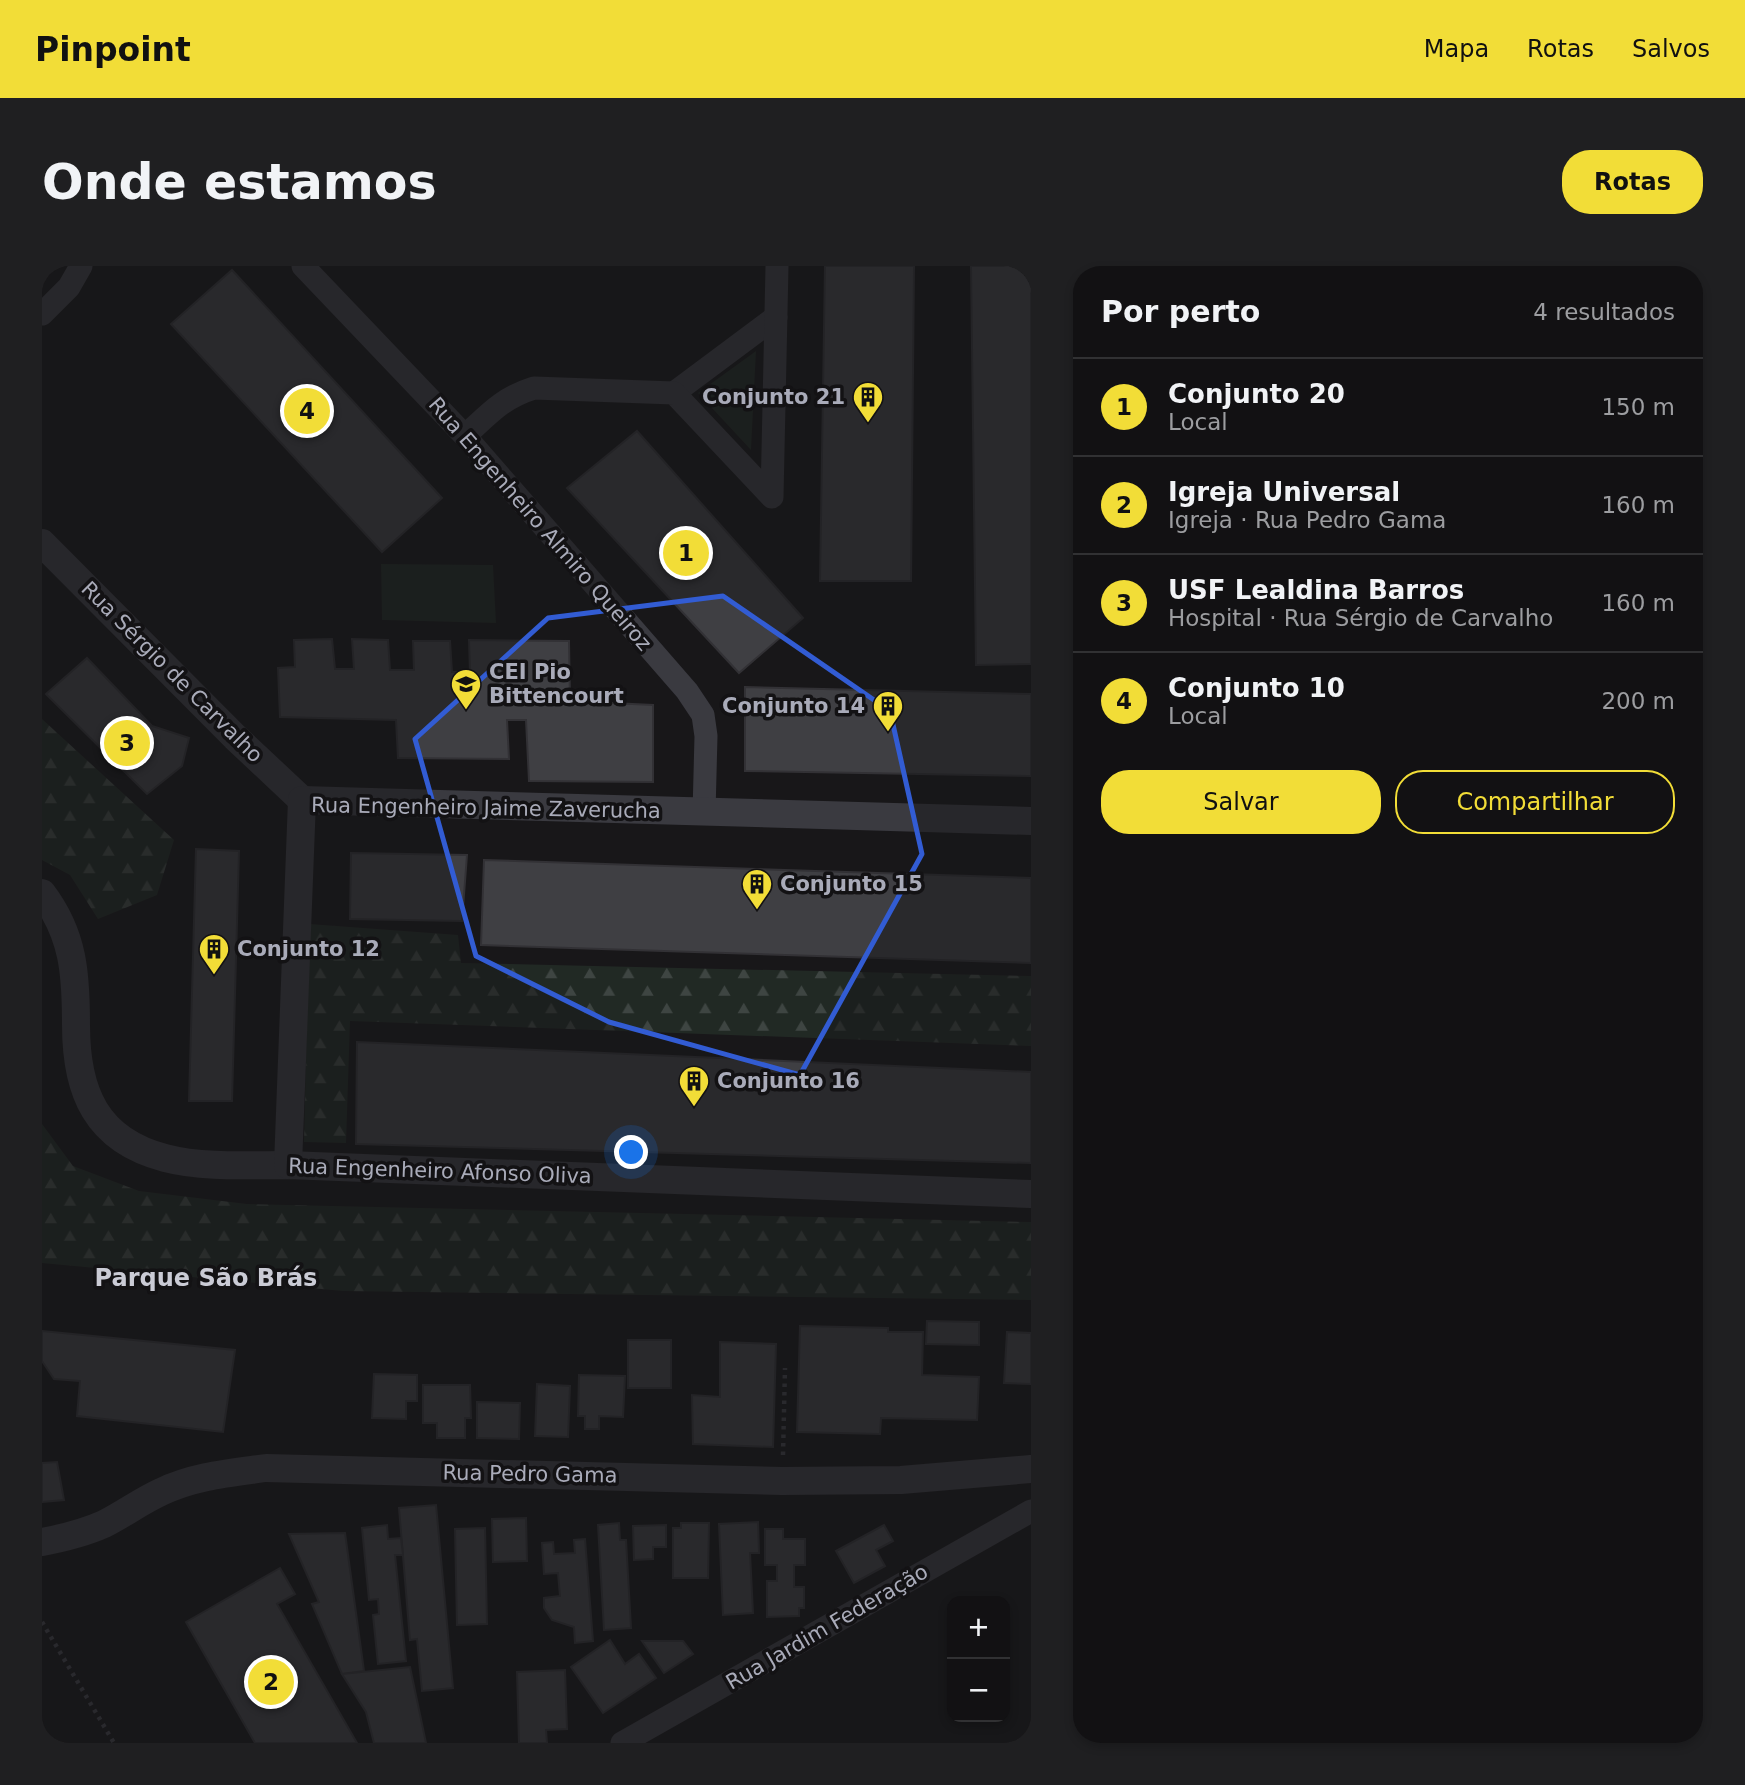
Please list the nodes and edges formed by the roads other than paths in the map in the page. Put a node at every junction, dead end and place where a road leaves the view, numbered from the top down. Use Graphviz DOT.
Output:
graph roads {
  1 [pos="80,266"];
  2 [pos="303,266"];
  3 [pos="777,266"];
  4 [pos="42,314"];
  5 [pos="776,317"];
  6 [pos="674,393"];
  7 [pos="465,436"];
  8 [pos="42,543"];
  9 [pos="302,800"];
  10 [pos="704,813"];
  11 [pos="1031,821"];
  12 [pos="42,893"];
  13 [pos="288,1165"];
  14 [pos="1031,1194"];
  15 [pos="1031,1469"];
  16 [pos="1031,1511"];
  17 [pos="70,1536"];
  18 [pos="42,1542"];
  19 [pos="42,1557"];
  20 [pos="622,1743"];
  1 -- 4 [label="street"];
  2 -- 7 [label="street, Rua Engenheiro Almiro Queiroz"];
  3 -- 5 [label="street"];
  5 -- 6 [label="street"];
  5 -- 6 [label="street"];
  6 -- 7 [label="street"];
  7 -- 10 [label="street, Rua Engenheiro Almiro Queiroz"];
  8 -- 9 [label="street, Rua Sérgio de Carvalho"];
  9 -- 10 [label="street, Rua Engenheiro Jaime Zaverucha"];
  9 -- 13 [label="street, Rua Engenheiro Jaime Zaverucha"];
  10 -- 11 [label="street, Rua Engenheiro Jaime Zaverucha"];
  12 -- 13 [label="street, Rua Engenheiro Afonso Oliva"];
  13 -- 14 [label="street, Rua Engenheiro Afonso Oliva"];
  15 -- 17 [label="street, Rua Pedro Gama"];
  16 -- 20 [label="street, Rua Jardim Federação"];
  17 -- 18 [label="street, Rua Pedro Gama"];
  17 -- 19 [label="street"];
}
